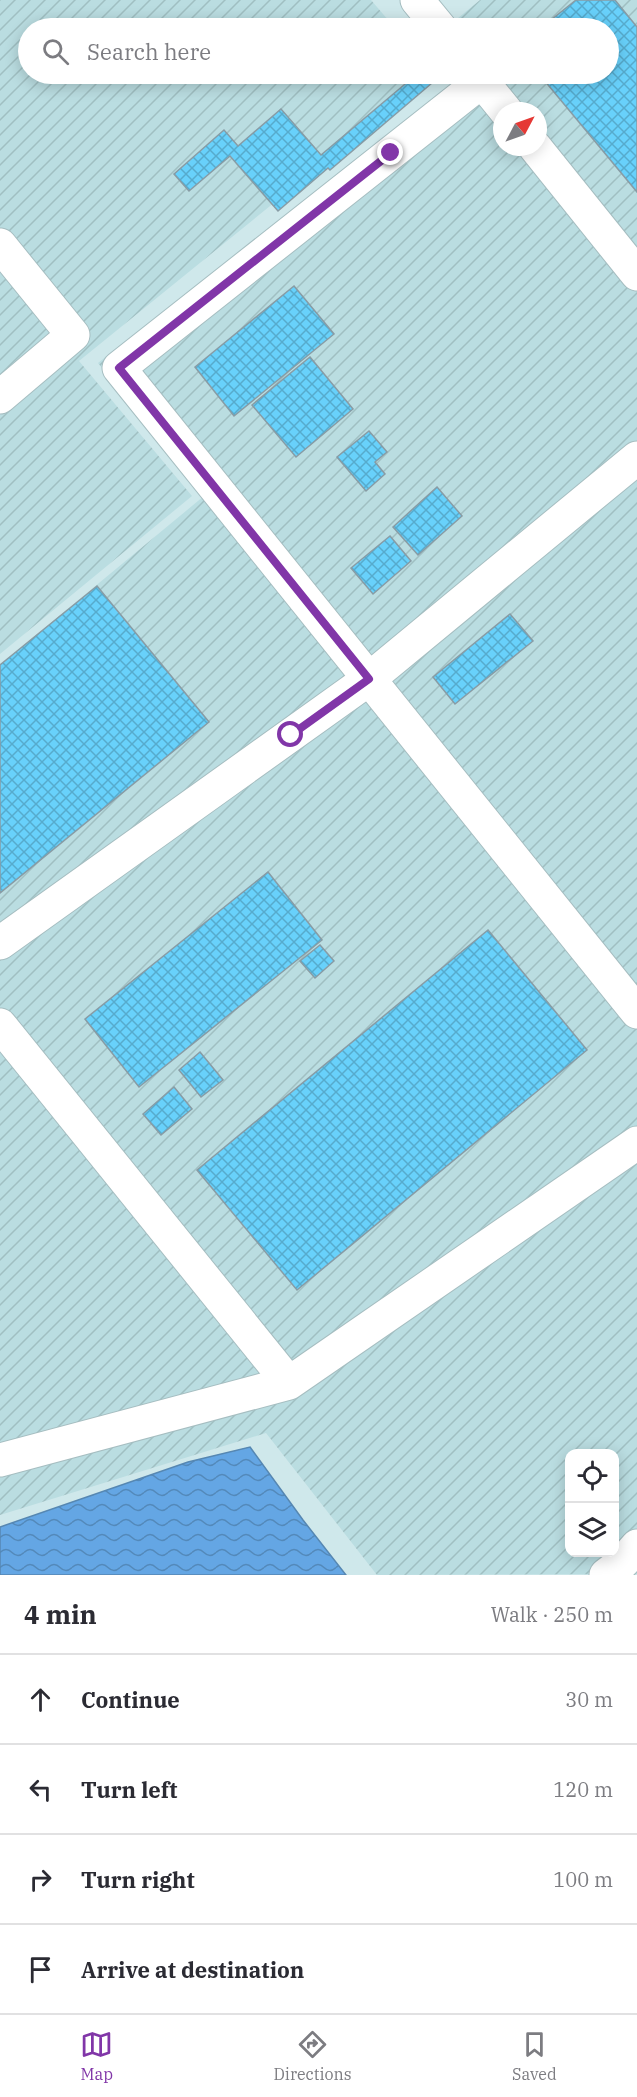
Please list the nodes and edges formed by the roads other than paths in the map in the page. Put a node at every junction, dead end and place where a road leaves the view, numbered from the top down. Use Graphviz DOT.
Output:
graph roads {
  1 [pos="417,0"];
  2 [pos="432,18"];
  3 [pos="470,84"];
  4 [pos="485,84"];
  5 [pos="499,102"];
  6 [pos="542,156"];
  7 [pos="0,245"];
  8 [pos="637,274"];
  9 [pos="0,397"];
  10 [pos="637,458"];
  11 [pos="369,679"];
  12 [pos="0,943"];
  13 [pos="637,1012"];
  14 [pos="0,1025"];
  15 [pos="637,1143"];
  16 [pos="290,1383"];
  17 [pos="0,1460"];
  18 [pos="637,1546"];
  19 [pos="606,1575"];
  1 -- 2 [label="lane"];
  3 -- 11 [label="lane"];
  4 -- 5 [label="lane"];
  6 -- 8 [label="lane"];
  7 -- 9 [label="lane"];
  10 -- 11 [label="lane"];
  11 -- 12 [label="lane"];
  11 -- 13 [label="lane"];
  14 -- 16 [label="lane"];
  15 -- 16 [label="lane"];
  16 -- 17 [label="lane"];
  18 -- 19 [label="lane"];
}
